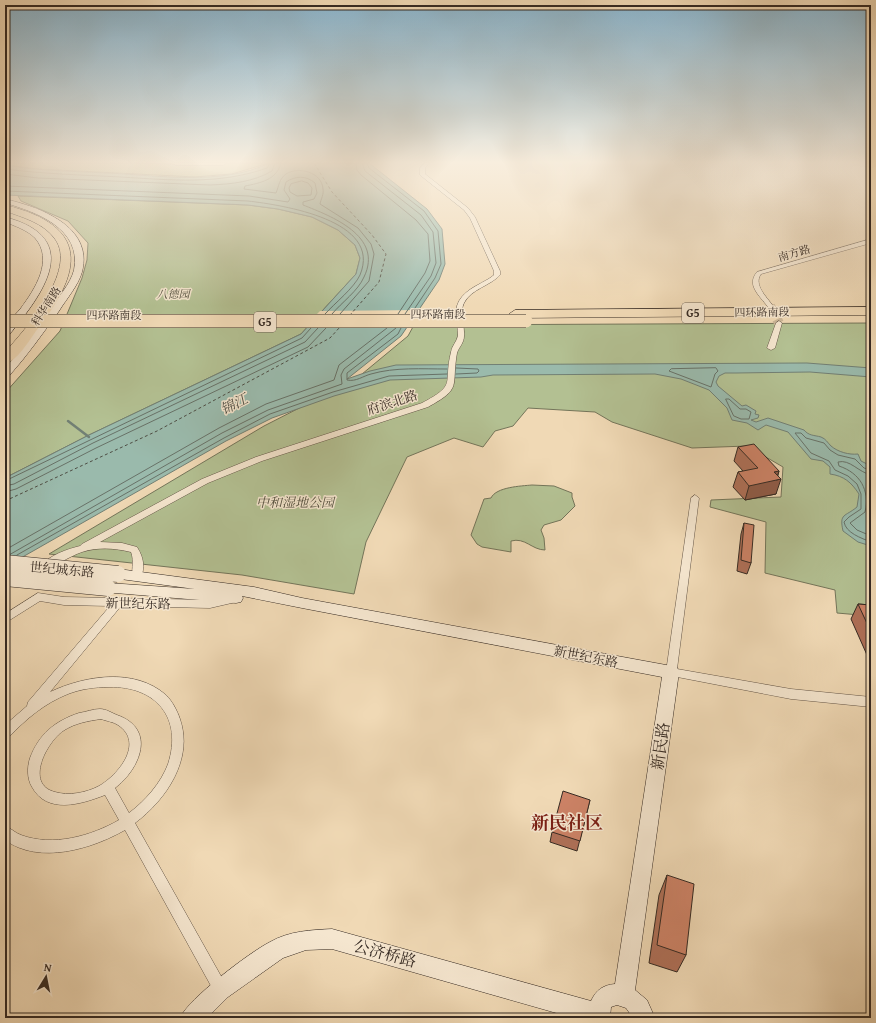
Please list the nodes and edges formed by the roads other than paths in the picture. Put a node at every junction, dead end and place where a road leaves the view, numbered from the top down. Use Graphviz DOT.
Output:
graph roads {
  1 [pos="13,211"];
  2 [pos="35,211"];
  3 [pos="467,211"];
  4 [pos="5,213"];
  5 [pos="5,219"];
  6 [pos="871,241"];
  7 [pos="60,285"];
  8 [pos="770,306"];
  9 [pos="57,307"];
  10 [pos="871,311"];
  11 [pos="5,314"];
  12 [pos="520,317"];
  13 [pos="871,319"];
  14 [pos="5,321"];
  15 [pos="779,323"];
  16 [pos="5,333"];
  17 [pos="5,346"];
  18 [pos="771,348"];
  19 [pos="5,360"];
  20 [pos="5,374"];
  21 [pos="695,498"];
  22 [pos="85,546"];
  23 [pos="5,563"];
  24 [pos="118,574"];
  25 [pos="31,576"];
  26 [pos="137,576"];
  27 [pos="5,578"];
  28 [pos="5,584"];
  29 [pos="108,588"];
  30 [pos="38,597"];
  31 [pos="237,598"];
  32 [pos="119,602"];
  33 [pos="302,603"];
  34 [pos="5,619"];
  35 [pos="671,672"];
  36 [pos="871,702"];
  37 [pos="27,711"];
  38 [pos="5,733"];
  39 [pos="108,788"];
  40 [pos="127,821"];
  41 [pos="5,832"];
  42 [pos="221,990"];
  43 [pos="624,994"];
  44 [pos="599,1016"];
  45 [pos="191,1018"];
  46 [pos="644,1018"];
  1 -- 7 [label="highway, 科华南路"];
  2 -- 9 [label="main road"];
  3 -- 22 [label="street, 府滨北路"];
  4 -- 17 [label="highway, 科华南路"];
  5 -- 16 [label="main road"];
  6 -- 8 [label="street, 南方路"];
  7 -- 9 [label="main road"];
  7 -- 19 [label="highway, 科华南路"];
  9 -- 20 [label="main road"];
  10 -- 12 [label="highway, 四环路南段 / G5"];
  11 -- 12 [label="highway, 四环路南段 / G5"];
  12 -- 13 [label="highway, 四环路南段 / G5"];
  12 -- 14 [label="highway, 四环路南段 / G5, bridge"];
  15 -- 18 [label="street"];
  21 -- 35 [label="street, 新民路"];
  22 -- 25 [label="street, 府滨北路"];
  22 -- 26 [label="street, 府滨北路"];
  23 -- 24 [label="main road, 世纪城东路, bridge"];
  24 -- 26 [label="main road, 新世纪东路"];
  25 -- 28 [label="street, 府滨北路"];
  25 -- 30 [label="street"];
  26 -- 33 [label="main road, 新世纪东路"];
  27 -- 29 [label="main road, 世纪城东路, bridge"];
  29 -- 31 [label="main road, 新世纪东路"];
  30 -- 32 [label="street, 新世纪东路"];
  30 -- 34 [label="street"];
  31 -- 32 [label="street, 新世纪东路"];
  31 -- 33 [label="main road, 新世纪东路"];
  32 -- 37 [label="street"];
  33 -- 35 [label="main road, 新世纪东路"];
  35 -- 36 [label="street, 新世纪东路"];
  35 -- 43 [label="main road, 新民路"];
  37 -- 38 [label="street"];
  37 -- 40 [label="street"];
  39 -- 39 [label="street"];
  39 -- 40 [label="street"];
  40 -- 41 [label="street"];
  40 -- 42 [label="street"];
  42 -- 44 [label="main road, 公济桥路"];
  42 -- 45 [label="main road, 公济桥路"];
  43 -- 44 [label="main road"];
  43 -- 46 [label="main road"];
}
